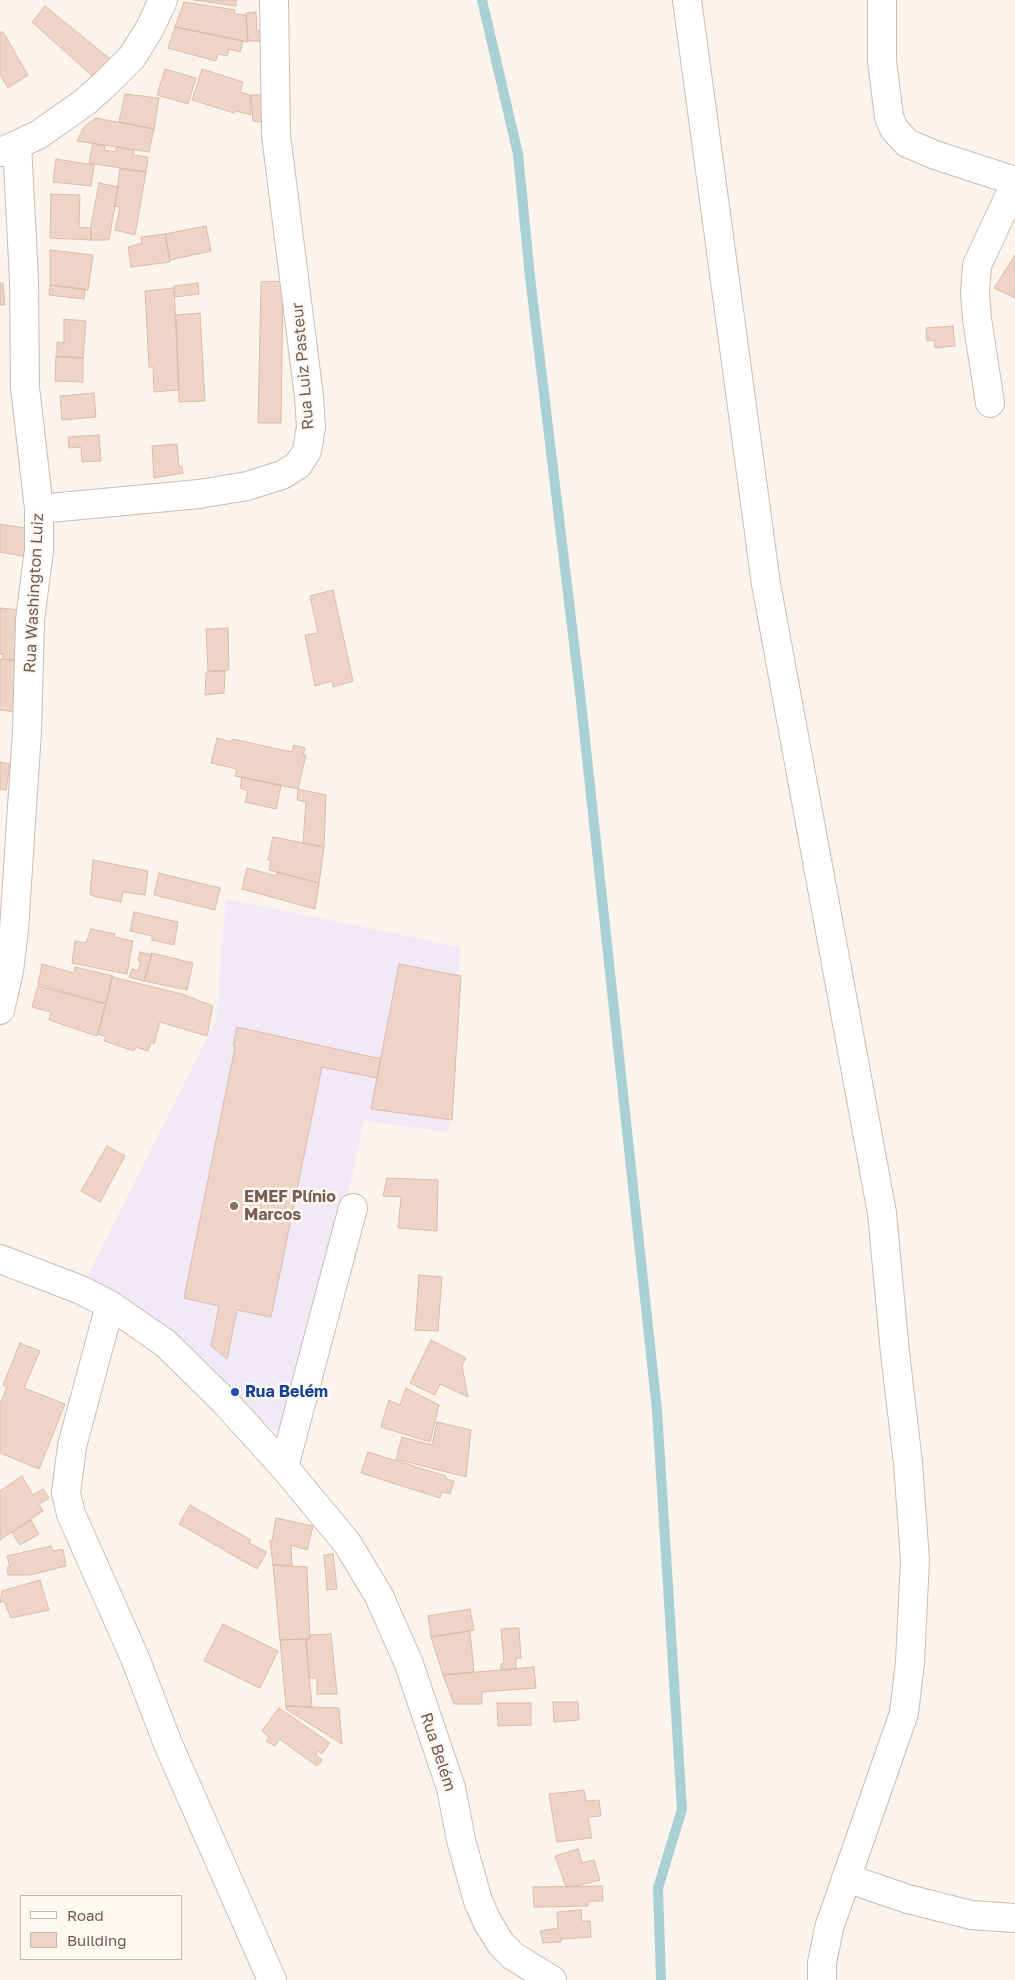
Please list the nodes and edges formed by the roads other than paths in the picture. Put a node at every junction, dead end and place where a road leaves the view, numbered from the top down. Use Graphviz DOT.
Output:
graph roads {
  1 [pos="163,0"];
  2 [pos="274,0"];
  3 [pos="687,0"];
  4 [pos="882,0"];
  5 [pos="9,148"];
  6 [pos="1015,183"];
  7 [pos="990,403"];
  8 [pos="39,510"];
  9 [pos="0,1010"];
  10 [pos="353,1208"];
  11 [pos="0,1259"];
  12 [pos="110,1305"];
  13 [pos="284,1467"];
  14 [pos="846,1878"];
  15 [pos="1015,1918"];
  16 [pos="545,1978"];
  17 [pos="272,1980"];
  18 [pos="822,1980"];
  1 -- 5 [label="street"];
  2 -- 8 [label="street, Rua Luiz Pasteur"];
  3 -- 14 [label="street"];
  4 -- 6 [label="street"];
  5 -- 8 [label="street, Rua Washington Luiz"];
  6 -- 7 [label="street"];
  8 -- 9 [label="street, Rua Washington Luiz"];
  10 -- 13 [label="street"];
  11 -- 12 [label="street, Rua Belém"];
  12 -- 13 [label="street, Rua Belém"];
  12 -- 17 [label="street"];
  13 -- 16 [label="street, Rua Belém"];
  14 -- 15 [label="street"];
  14 -- 18 [label="street"];
}
